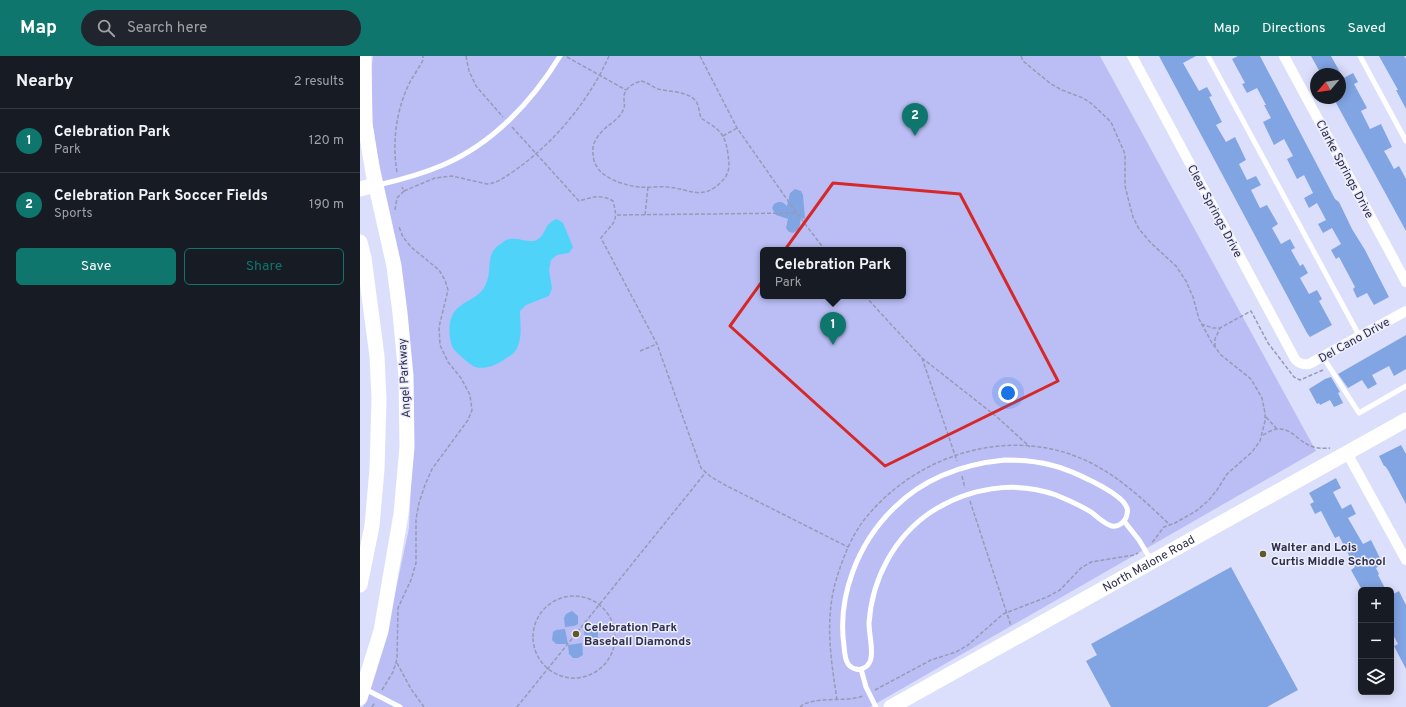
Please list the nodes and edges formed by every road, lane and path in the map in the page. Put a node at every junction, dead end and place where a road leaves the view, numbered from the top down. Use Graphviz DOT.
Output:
graph roads {
  1 [pos="364,56"];
  2 [pos="423,56"];
  3 [pos="466,56"];
  4 [pos="560,56"];
  5 [pos="566,56"];
  6 [pos="609,56"];
  7 [pos="700,56"];
  8 [pos="1022,56"];
  9 [pos="1132,56"];
  10 [pos="1208,56"];
  11 [pos="1284,56"];
  12 [pos="1360,56"];
  13 [pos="599,75"];
  14 [pos="626,90"];
  15 [pos="507,121"];
  16 [pos="738,128"];
  17 [pos="723,136"];
  18 [pos="1406,141"];
  19 [pos="536,154"];
  20 [pos="399,180"];
  21 [pos="375,185"];
  22 [pos="648,187"];
  23 [pos="360,189"];
  24 [pos="404,191"];
  25 [pos="395,212"];
  26 [pos="797,213"];
  27 [pos="617,215"];
  28 [pos="645,215"];
  29 [pos="398,224"];
  30 [pos="360,242"];
  31 [pos="823,247"];
  32 [pos="1406,282"];
  33 [pos="868,299"];
  34 [pos="1406,311"];
  35 [pos="1201,324"];
  36 [pos="1220,328"];
  37 [pos="1360,337"];
  38 [pos="656,344"];
  39 [pos="1215,347"];
  40 [pos="640,351"];
  41 [pos="1323,357"];
  42 [pos="1301,364"];
  43 [pos="1326,369"];
  44 [pos="1406,386"];
  45 [pos="1265,416"];
  46 [pos="1406,420"];
  47 [pos="1277,429"];
  48 [pos="1262,436"];
  49 [pos="1030,447"];
  50 [pos="1332,447"];
  51 [pos="1347,453"];
  52 [pos="706,472"];
  53 [pos="1124,521"];
  54 [pos="1170,525"];
  55 [pos="848,547"];
  56 [pos="1148,556"];
  57 [pos="1406,560"];
  58 [pos="360,585"];
  59 [pos="599,605"];
  60 [pos="396,662"];
  61 [pos="547,669"];
  62 [pos="862,669"];
  63 [pos="362,692"];
  64 [pos="869,693"];
  65 [pos="378,695"];
  66 [pos="837,700"];
  67 [pos="372,707"];
  68 [pos="400,707"];
  69 [pos="424,707"];
  70 [pos="517,707"];
  71 [pos="800,707"];
  72 [pos="876,707"];
  73 [pos="891,707"];
  1 -- 21 [label="main road, Angel Parkway"];
  2 -- 20 [label="path"];
  3 -- 15 [label="path"];
  4 -- 15 [label="lane"];
  5 -- 13 [label="path"];
  6 -- 13 [label="path"];
  7 -- 16 [label="path"];
  8 -- 35 [label="path"];
  9 -- 42 [label="street, Clear Springs Drive"];
  10 -- 37 [label="lane"];
  11 -- 32 [label="street, Clarke Springs Drive"];
  12 -- 18 [label="lane"];
  13 -- 14 [label="path"];
  13 -- 19 [label="path"];
  14 -- 17 [label="path"];
  14 -- 22 [label="path"];
  15 -- 19 [label="path"];
  15 -- 20 [label="lane"];
  16 -- 17 [label="path"];
  16 -- 26 [label="path"];
  17 -- 22 [label="path"];
  19 -- 24 [label="path"];
  19 -- 27 [label="path"];
  20 -- 21 [label="lane"];
  20 -- 24 [label="path"];
  21 -- 23 [label="main road"];
  21 -- 63 [label="main road, Angel Parkway"];
  22 -- 28 [label="path"];
  24 -- 25 [label="path"];
  26 -- 28 [label="path"];
  26 -- 31 [label="path"];
  27 -- 28 [label="path"];
  27 -- 38 [label="path"];
  29 -- 60 [label="path"];
  30 -- 58 [label="main road"];
  33 -- 49 [label="path"];
  34 -- 37 [label="street, Del Cano Drive"];
  35 -- 36 [label="path"];
  35 -- 39 [label="path"];
  36 -- 39 [label="path"];
  36 -- 43 [label="path"];
  37 -- 41 [label="street, Del Cano Drive"];
  38 -- 40 [label="path"];
  38 -- 52 [label="path"];
  39 -- 45 [label="path"];
  41 -- 42 [label="street, Del Cano Drive"];
  41 -- 44 [label="lane"];
  45 -- 47 [label="path"];
  45 -- 48 [label="path"];
  46 -- 51 [label="main road, North Malone Road"];
  47 -- 48 [label="path"];
  47 -- 50 [label="path"];
  48 -- 54 [label="path"];
  49 -- 54 [label="path"];
  49 -- 55 [label="path"];
  51 -- 56 [label="main road, North Malone Road"];
  51 -- 57 [label="street"];
  52 -- 55 [label="path"];
  52 -- 59 [label="path"];
  53 -- 56 [label="lane"];
  53 -- 62 [label="lane"];
  53 -- 62 [label="lane"];
  54 -- 56 [label="path"];
  55 -- 66 [label="path"];
  56 -- 64 [label="path"];
  56 -- 73 [label="main road, North Malone Road"];
  59 -- 61 [label="path"];
  59 -- 61 [label="path"];
  59 -- 61 [label="path"];
  60 -- 65 [label="path"];
  60 -- 69 [label="path"];
  61 -- 70 [label="path"];
  62 -- 64 [label="lane"];
  63 -- 65 [label="lane"];
  64 -- 66 [label="path"];
  64 -- 72 [label="lane"];
  65 -- 67 [label="path"];
  65 -- 68 [label="lane"];
  66 -- 71 [label="path"];
}
